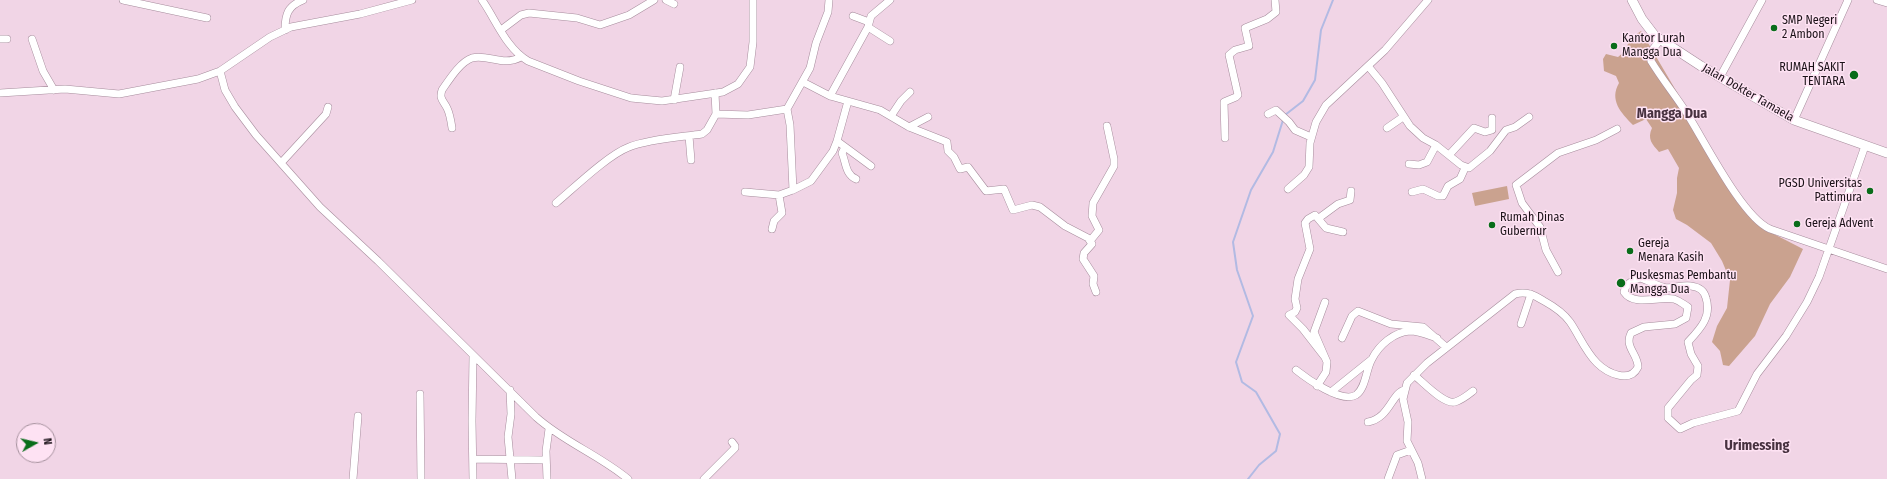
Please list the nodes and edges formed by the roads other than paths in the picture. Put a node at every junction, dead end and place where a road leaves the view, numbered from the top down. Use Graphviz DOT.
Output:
graph roads {
  1 [pos="123,0"];
  2 [pos="303,0"];
  3 [pos="412,0"];
  4 [pos="482,0"];
  5 [pos="666,0"];
  6 [pos="753,0"];
  7 [pos="829,0"];
  8 [pos="890,0"];
  9 [pos="1275,0"];
  10 [pos="1428,0"];
  11 [pos="1632,0"];
  12 [pos="1762,0"];
  13 [pos="1848,0"];
  14 [pos="1877,0"];
  15 [pos="652,1"];
  16 [pos="1886,2"];
  17 [pos="674,4"];
  18 [pos="854,16"];
  19 [pos="207,18"];
  20 [pos="868,25"];
  21 [pos="285,30"];
  22 [pos="501,30"];
  23 [pos="32,39"];
  24 [pos="1660,40"];
  25 [pos="890,41"];
  26 [pos="521,57"];
  27 [pos="1368,66"];
  28 [pos="680,67"];
  29 [pos="220,71"];
  30 [pos="1720,77"];
  31 [pos="802,82"];
  32 [pos="54,90"];
  33 [pos="910,92"];
  34 [pos="0,93"];
  35 [pos="715,93"];
  36 [pos="830,96"];
  37 [pos="674,100"];
  38 [pos="848,101"];
  39 [pos="328,107"];
  40 [pos="787,109"];
  41 [pos="716,114"];
  42 [pos="1268,114"];
  43 [pos="891,116"];
  44 [pos="928,117"];
  45 [pos="1403,117"];
  46 [pos="1529,117"];
  47 [pos="1492,118"];
  48 [pos="1794,120"];
  49 [pos="1107,126"];
  50 [pos="909,127"];
  51 [pos="452,128"];
  52 [pos="1387,128"];
  53 [pos="1617,129"];
  54 [pos="689,136"];
  55 [pos="1312,137"];
  56 [pos="1225,138"];
  57 [pos="837,141"];
  58 [pos="1436,145"];
  59 [pos="1865,146"];
  60 [pos="845,147"];
  61 [pos="1887,153"];
  62 [pos="1449,156"];
  63 [pos="691,160"];
  64 [pos="281,164"];
  65 [pos="1409,164"];
  66 [pos="871,166"];
  67 [pos="1465,168"];
  68 [pos="856,179"];
  69 [pos="1288,189"];
  70 [pos="793,190"];
  71 [pos="745,192"];
  72 [pos="1351,192"];
  73 [pos="1412,192"];
  74 [pos="779,195"];
  75 [pos="556,203"];
  76 [pos="1319,218"];
  77 [pos="772,228"];
  78 [pos="1343,232"];
  79 [pos="1090,241"];
  80 [pos="1829,248"];
  81 [pos="1887,269"];
  82 [pos="1558,272"];
  83 [pos="1096,292"];
  84 [pos="1531,294"];
  85 [pos="1325,302"];
  86 [pos="1521,324"];
  87 [pos="1342,338"];
  88 [pos="1436,338"];
  89 [pos="1446,347"];
  90 [pos="473,356"];
  91 [pos="1324,356"];
  92 [pos="1372,358"];
  93 [pos="1296,370"];
  94 [pos="1414,375"];
  95 [pos="1317,386"];
  96 [pos="510,390"];
  97 [pos="1405,390"];
  98 [pos="1473,391"];
  99 [pos="1331,392"];
  100 [pos="420,394"];
  101 [pos="358,416"];
  102 [pos="1368,422"];
  103 [pos="549,429"];
  104 [pos="732,442"];
  105 [pos="1411,450"];
  106 [pos="473,459"];
  107 [pos="510,460"];
  108 [pos="546,460"];
  109 [pos="353,479"];
  110 [pos="421,479"];
  111 [pos="473,479"];
  112 [pos="512,479"];
  113 [pos="547,479"];
  114 [pos="628,479"];
  115 [pos="704,479"];
  116 [pos="1388,479"];
  117 [pos="1422,479"];
  1 -- 19 [label="street"];
  2 -- 21 [label="street"];
  3 -- 21 [label="street"];
  4 -- 22 [label="street"];
  5 -- 17 [label="street"];
  6 -- 35 [label="street"];
  7 -- 31 [label="street"];
  8 -- 20 [label="street"];
  9 -- 56 [label="street"];
  10 -- 27 [label="street"];
  11 -- 24 [label="main road, Jalan Dokter Tamaela"];
  12 -- 30 [label="street"];
  13 -- 48 [label="street"];
  14 -- 16 [label="street"];
  15 -- 22 [label="street"];
  18 -- 20 [label="street"];
  20 -- 25 [label="street"];
  20 -- 36 [label="street"];
  21 -- 29 [label="street"];
  22 -- 26 [label="street"];
  23 -- 32 [label="street"];
  24 -- 30 [label="main road, Jalan Dokter Tamaela"];
  24 -- 80 [label="street"];
  26 -- 37 [label="street"];
  26 -- 51 [label="street"];
  27 -- 45 [label="street"];
  27 -- 55 [label="street"];
  28 -- 37 [label="street"];
  29 -- 32 [label="street"];
  29 -- 64 [label="street"];
  30 -- 48 [label="main road, Jalan Dokter Tamaela"];
  31 -- 36 [label="street"];
  31 -- 40 [label="street"];
  32 -- 34 [label="street"];
  33 -- 43 [label="street"];
  35 -- 37 [label="street"];
  35 -- 41 [label="street"];
  36 -- 38 [label="street"];
  38 -- 43 [label="street"];
  38 -- 57 [label="street"];
  39 -- 64 [label="street"];
  40 -- 41 [label="street"];
  40 -- 70 [label="street"];
  41 -- 54 [label="street"];
  42 -- 55 [label="street"];
  43 -- 50 [label="street"];
  44 -- 50 [label="street"];
  45 -- 52 [label="street"];
  45 -- 58 [label="street"];
  46 -- 67 [label="street"];
  47 -- 62 [label="street"];
  48 -- 59 [label="main road, Jalan Dokter Tamaela"];
  49 -- 79 [label="street"];
  50 -- 79 [label="street"];
  53 -- 82 [label="street"];
  54 -- 63 [label="street"];
  54 -- 75 [label="street"];
  55 -- 69 [label="street"];
  57 -- 60 [label="street"];
  57 -- 70 [label="street"];
  58 -- 62 [label="street"];
  58 -- 65 [label="street"];
  59 -- 61 [label="main road, Jalan Dokter Tamaela"];
  59 -- 80 [label="street"];
  60 -- 66 [label="street"];
  60 -- 68 [label="street"];
  62 -- 67 [label="street"];
  64 -- 90 [label="street"];
  67 -- 73 [label="street"];
  70 -- 74 [label="street"];
  71 -- 74 [label="street"];
  72 -- 76 [label="street"];
  74 -- 77 [label="street"];
  76 -- 78 [label="street"];
  76 -- 91 [label="street"];
  79 -- 83 [label="street"];
  80 -- 81 [label="street"];
  80 -- 84 [label="street"];
  84 -- 86 [label="street"];
  84 -- 89 [label="street"];
  85 -- 91 [label="street"];
  87 -- 88 [label="street"];
  88 -- 89 [label="street"];
  88 -- 92 [label="street"];
  89 -- 94 [label="street"];
  90 -- 96 [label="street"];
  90 -- 106 [label="street"];
  91 -- 95 [label="street"];
  92 -- 99 [label="street"];
  92 -- 99 [label="street"];
  93 -- 95 [label="street"];
  94 -- 97 [label="street"];
  94 -- 98 [label="street"];
  95 -- 99 [label="street"];
  96 -- 103 [label="street"];
  96 -- 107 [label="street"];
  97 -- 102 [label="street"];
  97 -- 105 [label="street"];
  100 -- 110 [label="street"];
  101 -- 109 [label="street"];
  103 -- 108 [label="street"];
  103 -- 114 [label="street"];
  104 -- 115 [label="street"];
  105 -- 116 [label="street"];
  105 -- 117 [label="street"];
  106 -- 107 [label="street"];
  106 -- 111 [label="street"];
  107 -- 108 [label="street"];
  107 -- 112 [label="street"];
  108 -- 113 [label="street"];
}
